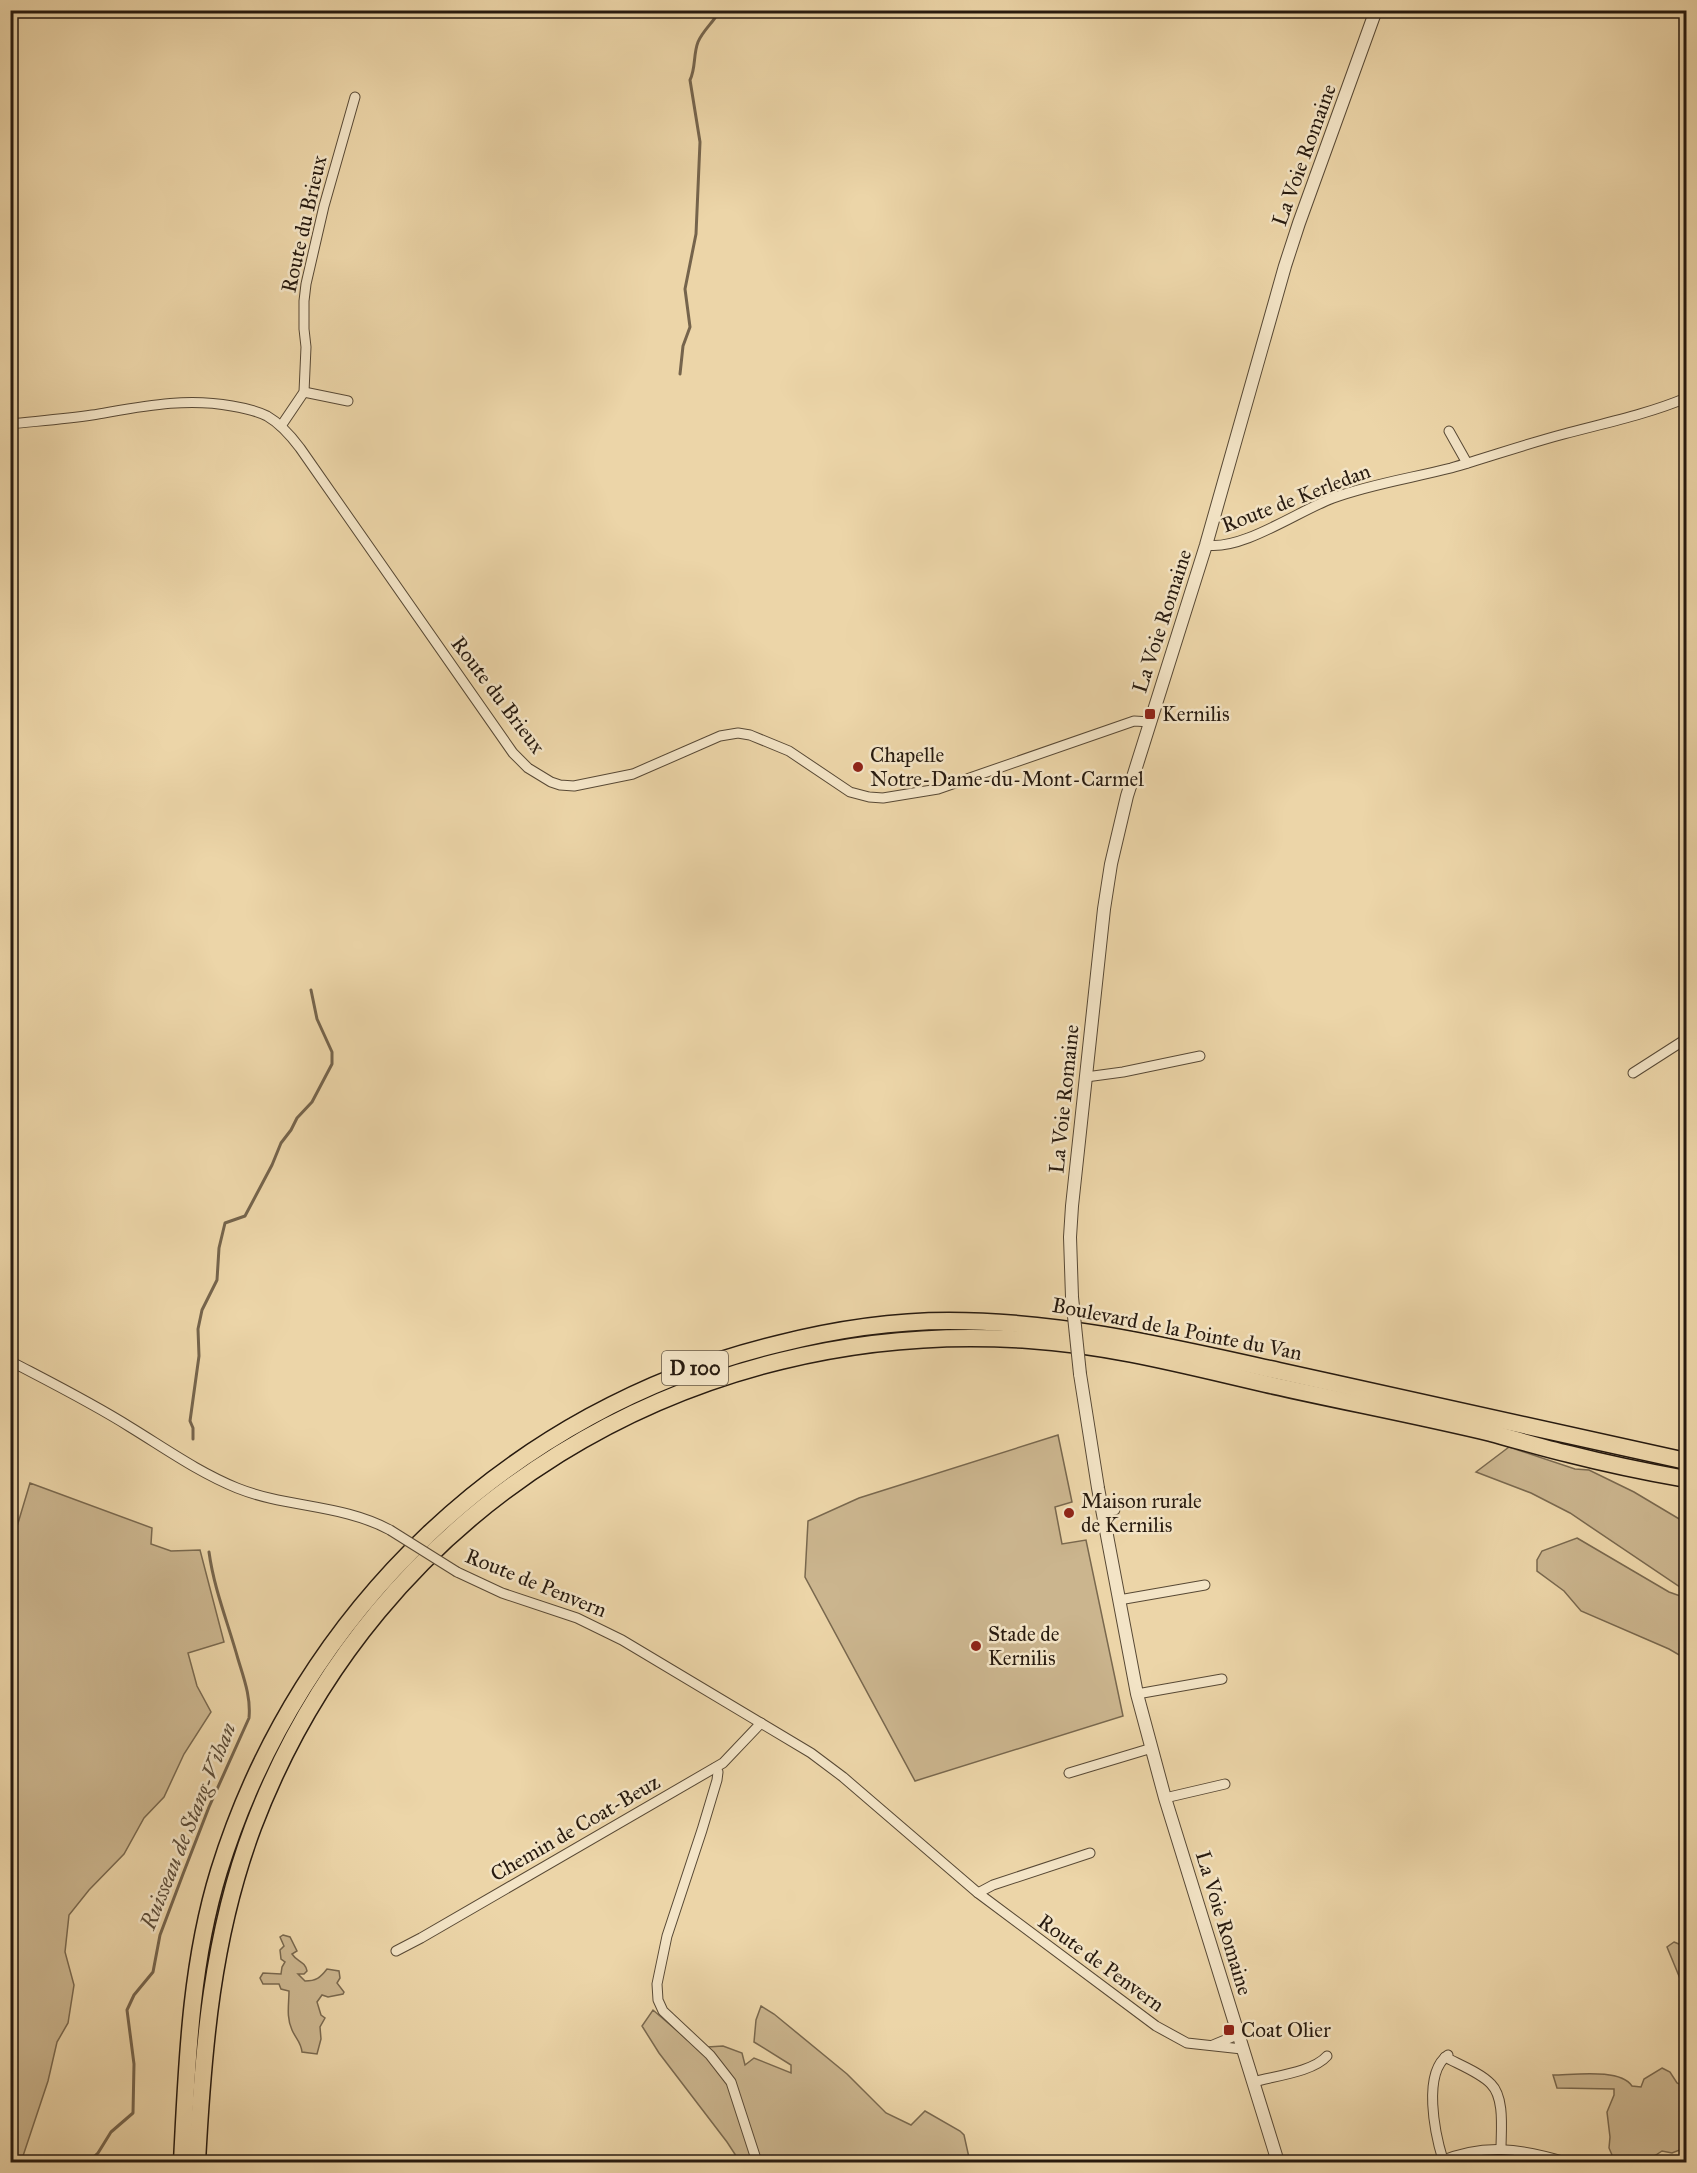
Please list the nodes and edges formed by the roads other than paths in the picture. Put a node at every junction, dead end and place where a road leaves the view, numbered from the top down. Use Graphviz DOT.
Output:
graph roads {
  1 [pos="1376,10"];
  2 [pos="355,97"];
  3 [pos="304,392"];
  4 [pos="1686,398"];
  5 [pos="348,401"];
  6 [pos="10,423"];
  7 [pos="281,426"];
  8 [pos="1449,431"];
  9 [pos="1467,463"];
  10 [pos="1206,545"];
  11 [pos="1151,722"];
  12 [pos="1686,1039"];
  13 [pos="1200,1056"];
  14 [pos="1633,1073"];
  15 [pos="1086,1077"];
  16 [pos="10,1361"];
  17 [pos="1686,1461"];
  18 [pos="1686,1479"];
  19 [pos="1205,1585"];
  20 [pos="1119,1600"];
  21 [pos="1222,1679"];
  22 [pos="1137,1694"];
  23 [pos="761,1723"];
  24 [pos="1152,1748"];
  25 [pos="715,1768"];
  26 [pos="1069,1773"];
  27 [pos="1226,1784"];
  28 [pos="1165,1798"];
  29 [pos="1090,1853"];
  30 [pos="978,1893"];
  31 [pos="396,1950"];
  32 [pos="1237,2035"];
  33 [pos="1211,2046"];
  34 [pos="1242,2049"];
  35 [pos="1327,2056"];
  36 [pos="1253,2082"];
  37 [pos="1501,2149"];
  38 [pos="198,2158"];
  39 [pos="1440,2161"];
  40 [pos="182,2163"];
  41 [pos="757,2163"];
  42 [pos="1278,2163"];
  43 [pos="1566,2163"];
  1 -- 10 [label="street, La Voie Romaine"];
  2 -- 3 [label="street, Route du Brieux"];
  3 -- 5 [label="street"];
  3 -- 7 [label="street"];
  4 -- 9 [label="street, Route de Kerledan"];
  6 -- 7 [label="street, Route du Brieux"];
  7 -- 11 [label="street, Route du Brieux"];
  8 -- 9 [label="street"];
  9 -- 10 [label="street, Route de Kerledan"];
  10 -- 11 [label="street, La Voie Romaine"];
  11 -- 15 [label="street, La Voie Romaine"];
  12 -- 14 [label="street"];
  13 -- 15 [label="street"];
  15 -- 20 [label="street, La Voie Romaine, bridge"];
  16 -- 23 [label="street, Route de Penvern, bridge"];
  17 -- 40 [label="highway, Boulevard de la Pointe du Van / D 100"];
  18 -- 38 [label="highway, Boulevard de la Pointe du Van / D 100"];
  19 -- 20 [label="street"];
  20 -- 22 [label="street, La Voie Romaine"];
  21 -- 22 [label="street"];
  22 -- 24 [label="street, La Voie Romaine"];
  23 -- 25 [label="street, Chemin de Coat-Beuz"];
  23 -- 30 [label="street, Route de Penvern"];
  24 -- 26 [label="street"];
  24 -- 28 [label="street, La Voie Romaine"];
  25 -- 31 [label="street, Chemin de Coat-Beuz"];
  25 -- 41 [label="street"];
  27 -- 28 [label="street"];
  28 -- 32 [label="street, La Voie Romaine"];
  29 -- 30 [label="street"];
  30 -- 33 [label="street, Route de Penvern"];
  32 -- 33 [label="street"];
  32 -- 34 [label="street, La Voie Romaine"];
  33 -- 34 [label="street, Route de Penvern"];
  34 -- 36 [label="street, La Voie Romaine"];
  35 -- 36 [label="street"];
  36 -- 42 [label="street, La Voie Romaine"];
  37 -- 39 [label="street"];
  37 -- 39 [label="street"];
  37 -- 43 [label="street"];
}
